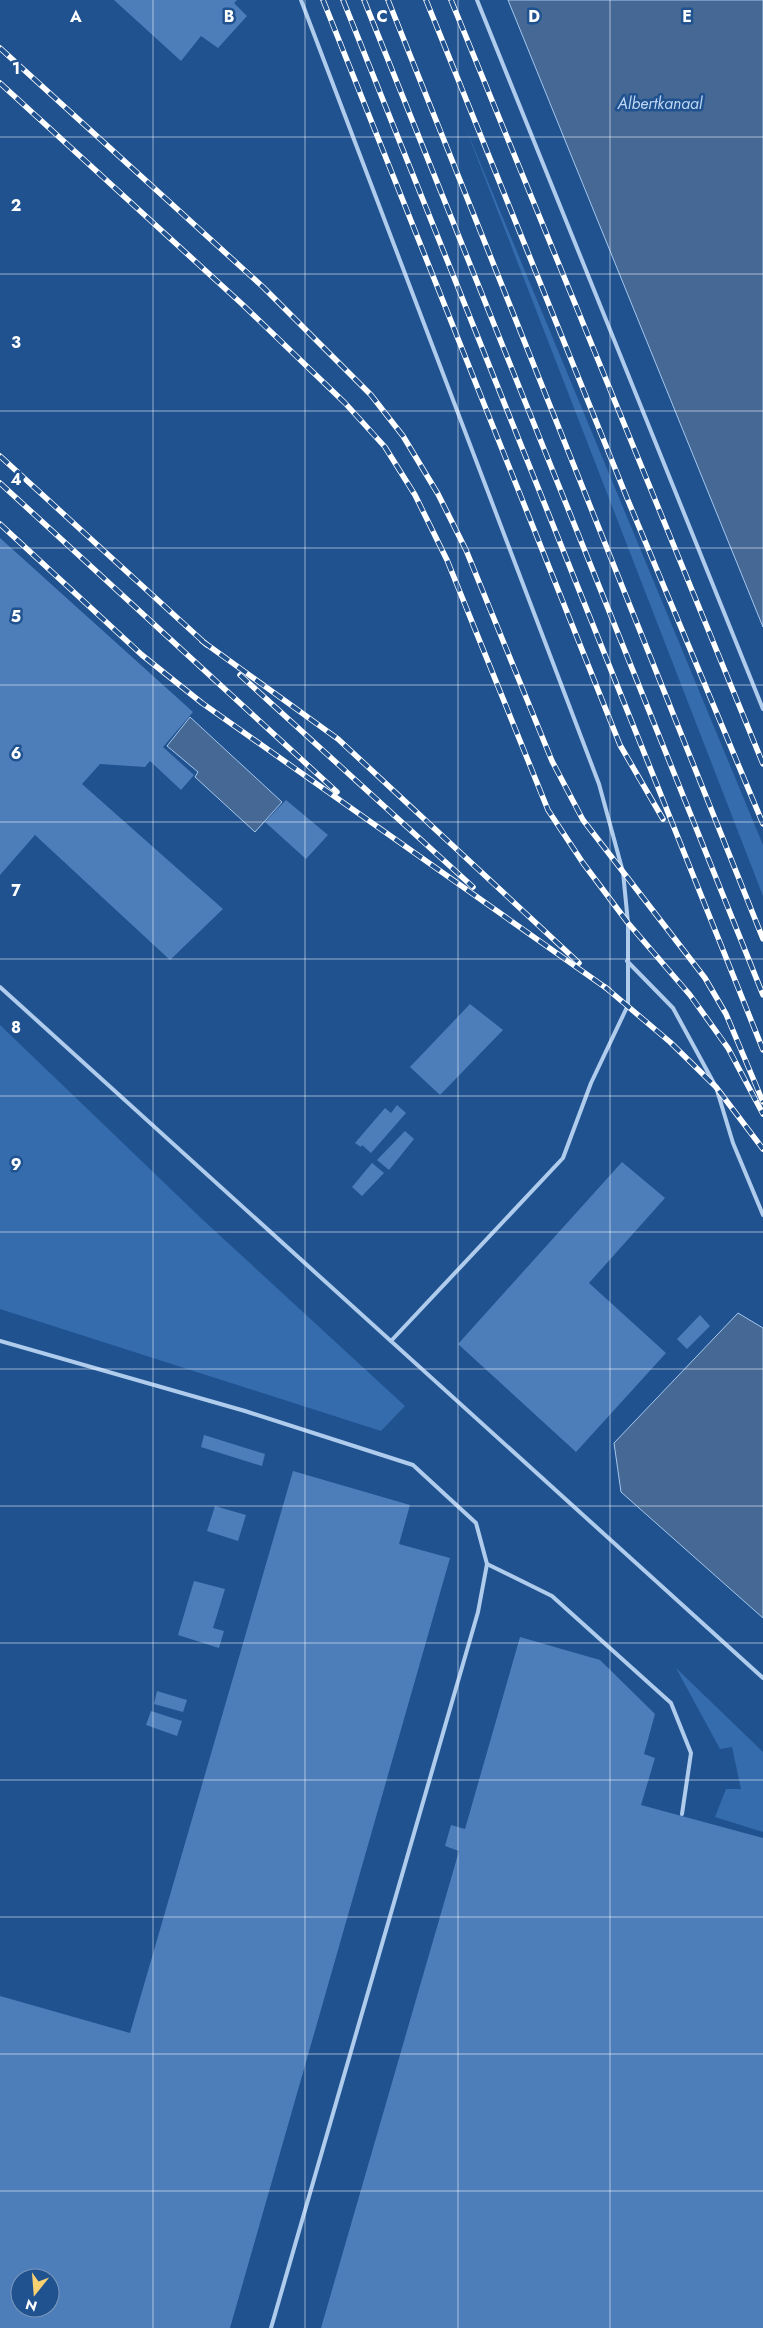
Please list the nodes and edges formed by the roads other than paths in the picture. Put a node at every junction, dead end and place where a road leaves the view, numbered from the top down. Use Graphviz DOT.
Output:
graph roads {
  1 [pos="300,0"];
  2 [pos="477,0"];
  3 [pos="763,710"];
  4 [pos="627,961"];
  5 [pos="0,986"];
  6 [pos="763,1216"];
  7 [pos="0,1341"];
  8 [pos="391,1341"];
  9 [pos="487,1564"];
  10 [pos="763,1678"];
  11 [pos="682,1814"];
  12 [pos="271,2328"];
  1 -- 4 [label="lane"];
  2 -- 3 [label="lane"];
  4 -- 6 [label="lane"];
  4 -- 8 [label="lane"];
  5 -- 8 [label="lane"];
  7 -- 9 [label="lane"];
  8 -- 10 [label="lane"];
  9 -- 11 [label="lane"];
  9 -- 12 [label="lane"];
}
